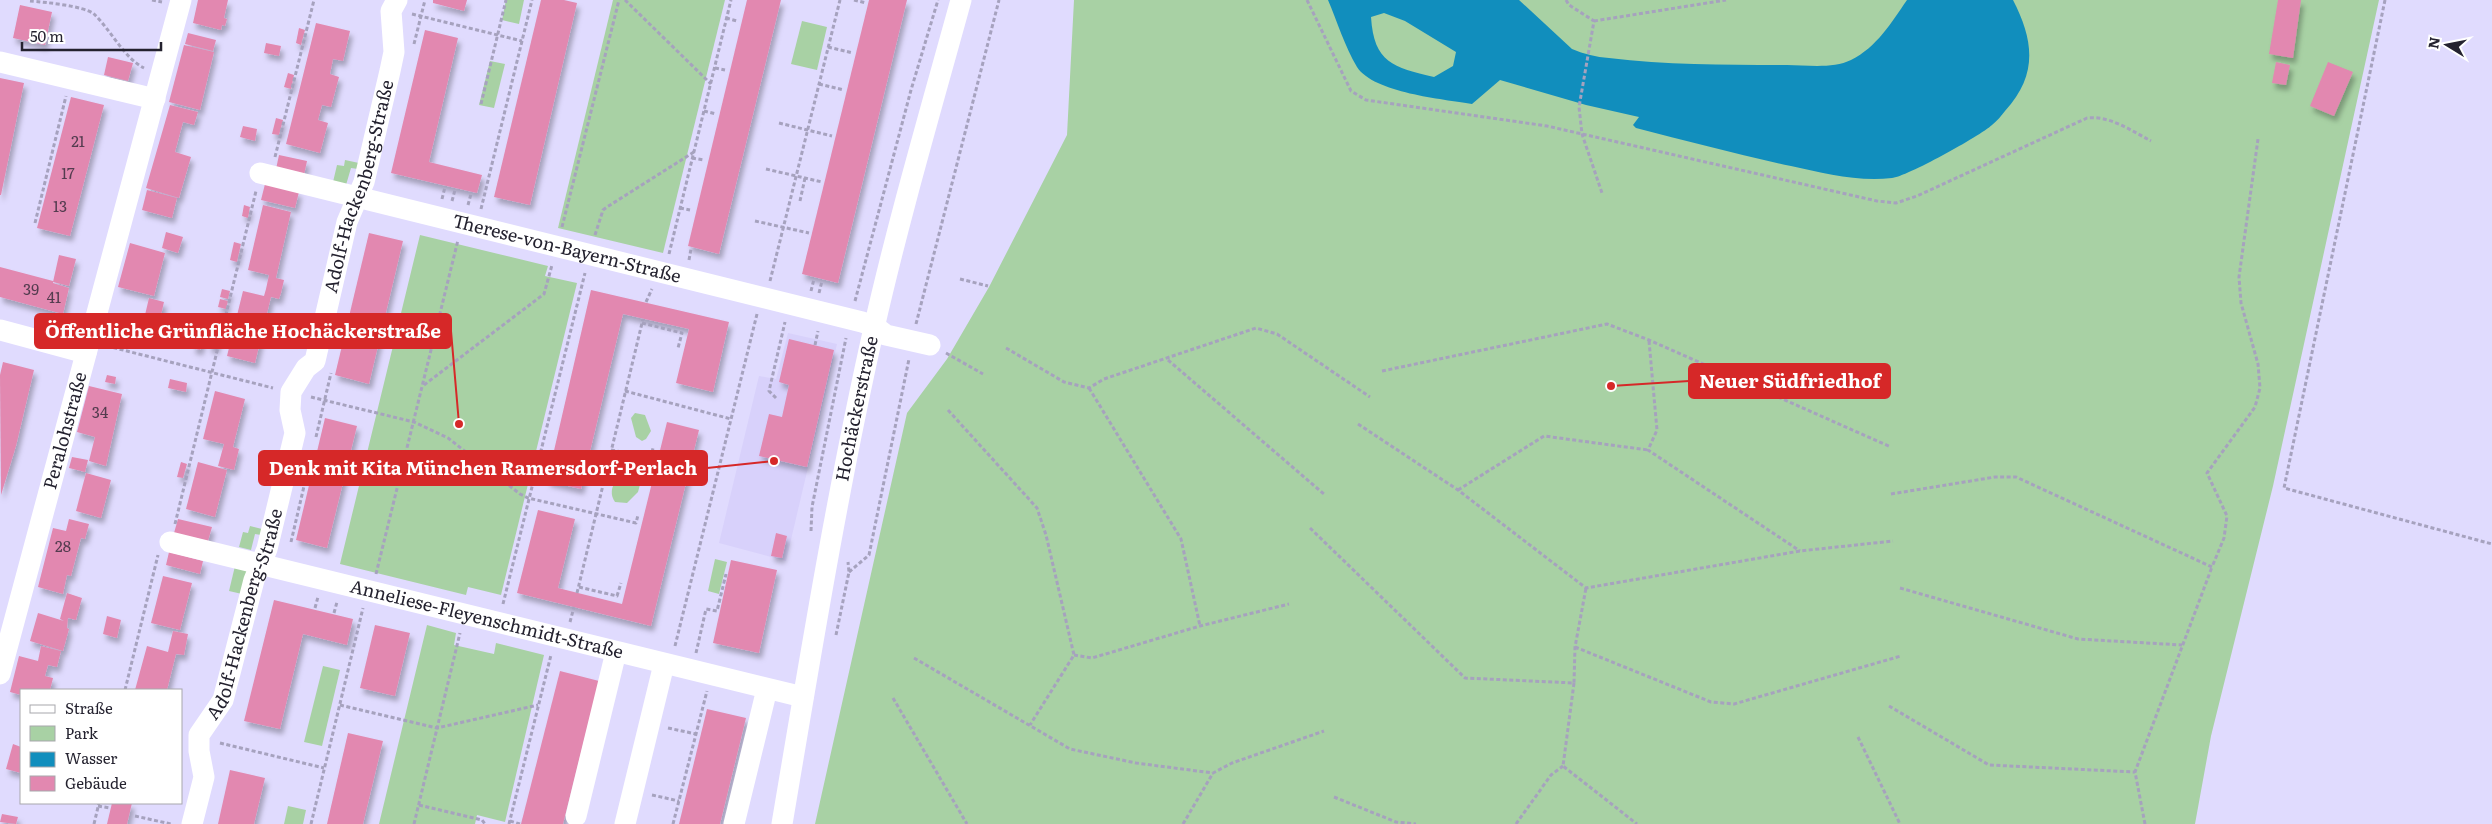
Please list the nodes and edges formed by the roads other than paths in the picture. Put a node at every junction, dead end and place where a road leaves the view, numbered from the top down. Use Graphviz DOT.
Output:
graph roads {
  1 [pos="181,0"];
  2 [pos="961,0"];
  3 [pos="404,7"];
  4 [pos="0,62"];
  5 [pos="155,99"];
  6 [pos="266,174"];
  7 [pos="356,197"];
  8 [pos="874,326"];
  9 [pos="0,330"];
  10 [pos="930,347"];
  11 [pos="88,348"];
  12 [pos="170,542"];
  13 [pos="259,565"];
  14 [pos="616,652"];
  15 [pos="664,664"];
  16 [pos="0,674"];
  17 [pos="767,689"];
  18 [pos="803,697"];
  19 [pos="576,816"];
  20 [pos="192,824"];
  21 [pos="625,824"];
  22 [pos="734,824"];
  23 [pos="782,824"];
  1 -- 5 [label="street, Peralohstraße"];
  2 -- 8 [label="street, Hochäckerstraße"];
  3 -- 7 [label="street, Adolf-Hackenberg-Straße"];
  4 -- 5 [label="street"];
  5 -- 11 [label="street, Peralohstraße"];
  6 -- 7 [label="street, Therese-von-Bayern-Straße"];
  7 -- 8 [label="street, Therese-von-Bayern-Straße"];
  7 -- 13 [label="street, Adolf-Hackenberg-Straße"];
  8 -- 10 [label="street, Therese-von-Bayern-Straße"];
  8 -- 18 [label="street, Hochäckerstraße"];
  9 -- 11 [label="street"];
  11 -- 16 [label="street, Peralohstraße"];
  12 -- 13 [label="street, Anneliese-Fleyenschmidt-Straße"];
  13 -- 14 [label="street, Anneliese-Fleyenschmidt-Straße"];
  13 -- 20 [label="street, Adolf-Hackenberg-Straße"];
  14 -- 15 [label="street, Anneliese-Fleyenschmidt-Straße"];
  14 -- 19 [label="street"];
  15 -- 17 [label="street, Anneliese-Fleyenschmidt-Straße"];
  15 -- 21 [label="street"];
  17 -- 18 [label="street, Anneliese-Fleyenschmidt-Straße"];
  17 -- 22 [label="street"];
  18 -- 23 [label="street, Hochäckerstraße"];
}
